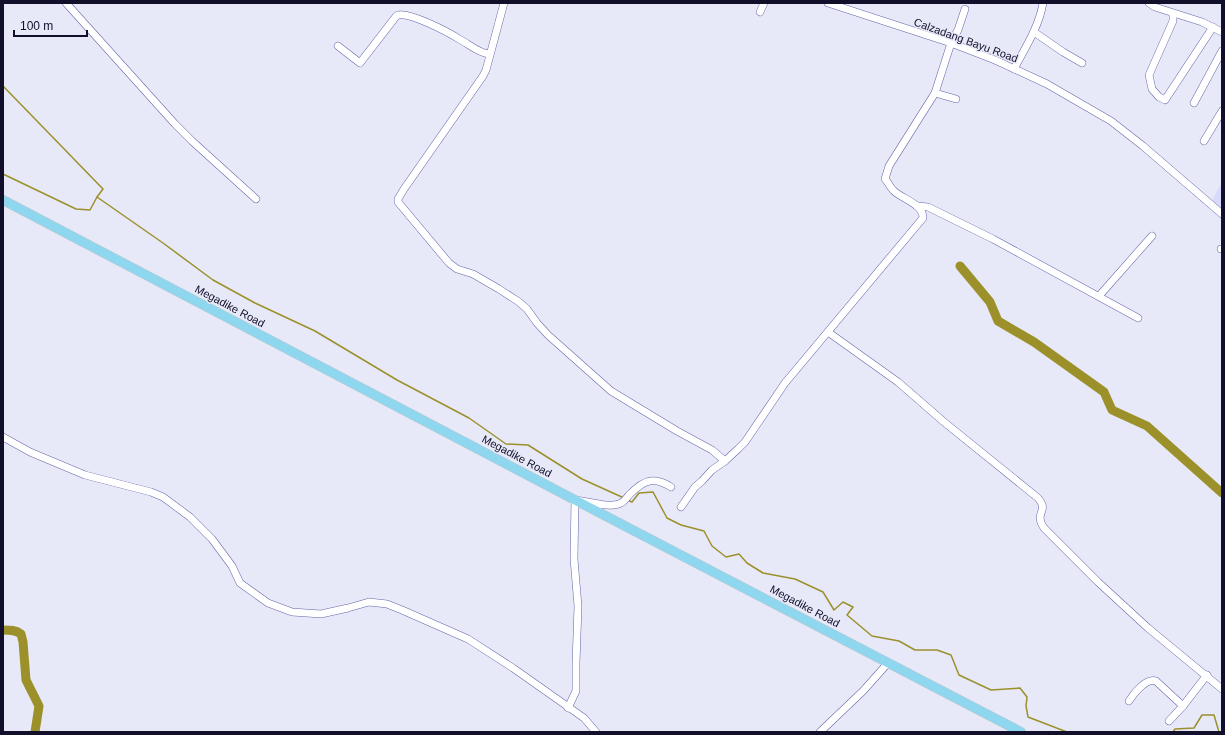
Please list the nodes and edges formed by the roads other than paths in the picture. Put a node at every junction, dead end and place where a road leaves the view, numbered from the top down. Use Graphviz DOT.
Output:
graph roads {
  1 [pos="66,3"];
  2 [pos="504,3"];
  3 [pos="764,3"];
  4 [pos="828,3"];
  5 [pos="1043,3"];
  6 [pos="1149,3"];
  7 [pos="965,9"];
  8 [pos="760,12"];
  9 [pos="1173,14"];
  10 [pos="1213,26"];
  11 [pos="1034,32"];
  12 [pos="1222,32"];
  13 [pos="951,43"];
  14 [pos="338,46"];
  15 [pos="1222,51"];
  16 [pos="489,54"];
  17 [pos="1082,63"];
  18 [pos="1014,69"];
  19 [pos="934,93"];
  20 [pos="956,99"];
  21 [pos="1194,103"];
  22 [pos="1222,111"];
  23 [pos="1204,141"];
  24 [pos="256,199"];
  25 [pos="3,200"];
  26 [pos="917,206"];
  27 [pos="1222,214"];
  28 [pos="1152,236"];
  29 [pos="1099,296"];
  30 [pos="1138,318"];
  31 [pos="828,332"];
  32 [pos="3,437"];
  33 [pos="725,461"];
  34 [pos="671,487"];
  35 [pos="575,500"];
  36 [pos="681,507"];
  37 [pos="888,663"];
  38 [pos="1207,675"];
  39 [pos="1222,689"];
  40 [pos="1130,701"];
  41 [pos="1183,706"];
  42 [pos="568,708"];
  43 [pos="1169,721"];
  44 [pos="596,732"];
  45 [pos="820,732"];
  46 [pos="1021,732"];
  1 -- 24 [label="street"];
  2 -- 16 [label="street"];
  3 -- 8 [label="street"];
  4 -- 13 [label="street, Calzadang Bayu Road"];
  5 -- 11 [label="street"];
  6 -- 9 [label="street"];
  7 -- 13 [label="street"];
  9 -- 10 [label="street"];
  9 -- 10 [label="street"];
  10 -- 12 [label="street"];
  11 -- 17 [label="street"];
  11 -- 18 [label="street"];
  13 -- 18 [label="street, Calzadang Bayu Road"];
  13 -- 19 [label="street"];
  14 -- 16 [label="street"];
  15 -- 21 [label="street"];
  16 -- 33 [label="street"];
  18 -- 27 [label="street, Calzadang Bayu Road"];
  19 -- 20 [label="street"];
  19 -- 26 [label="street"];
  22 -- 23 [label="street"];
  25 -- 35 [label="main road, Megadike Road"];
  26 -- 29 [label="street"];
  26 -- 31 [label="street"];
  28 -- 29 [label="street"];
  29 -- 30 [label="street"];
  31 -- 33 [label="street"];
  31 -- 38 [label="street"];
  32 -- 42 [label="street"];
  33 -- 36 [label="street"];
  34 -- 35 [label="street"];
  35 -- 37 [label="main road, Megadike Road"];
  35 -- 42 [label="street"];
  37 -- 45 [label="street"];
  37 -- 46 [label="main road, Megadike Road"];
  38 -- 39 [label="street"];
  38 -- 41 [label="street"];
  40 -- 41 [label="street"];
  41 -- 43 [label="street"];
  42 -- 44 [label="street"];
}
